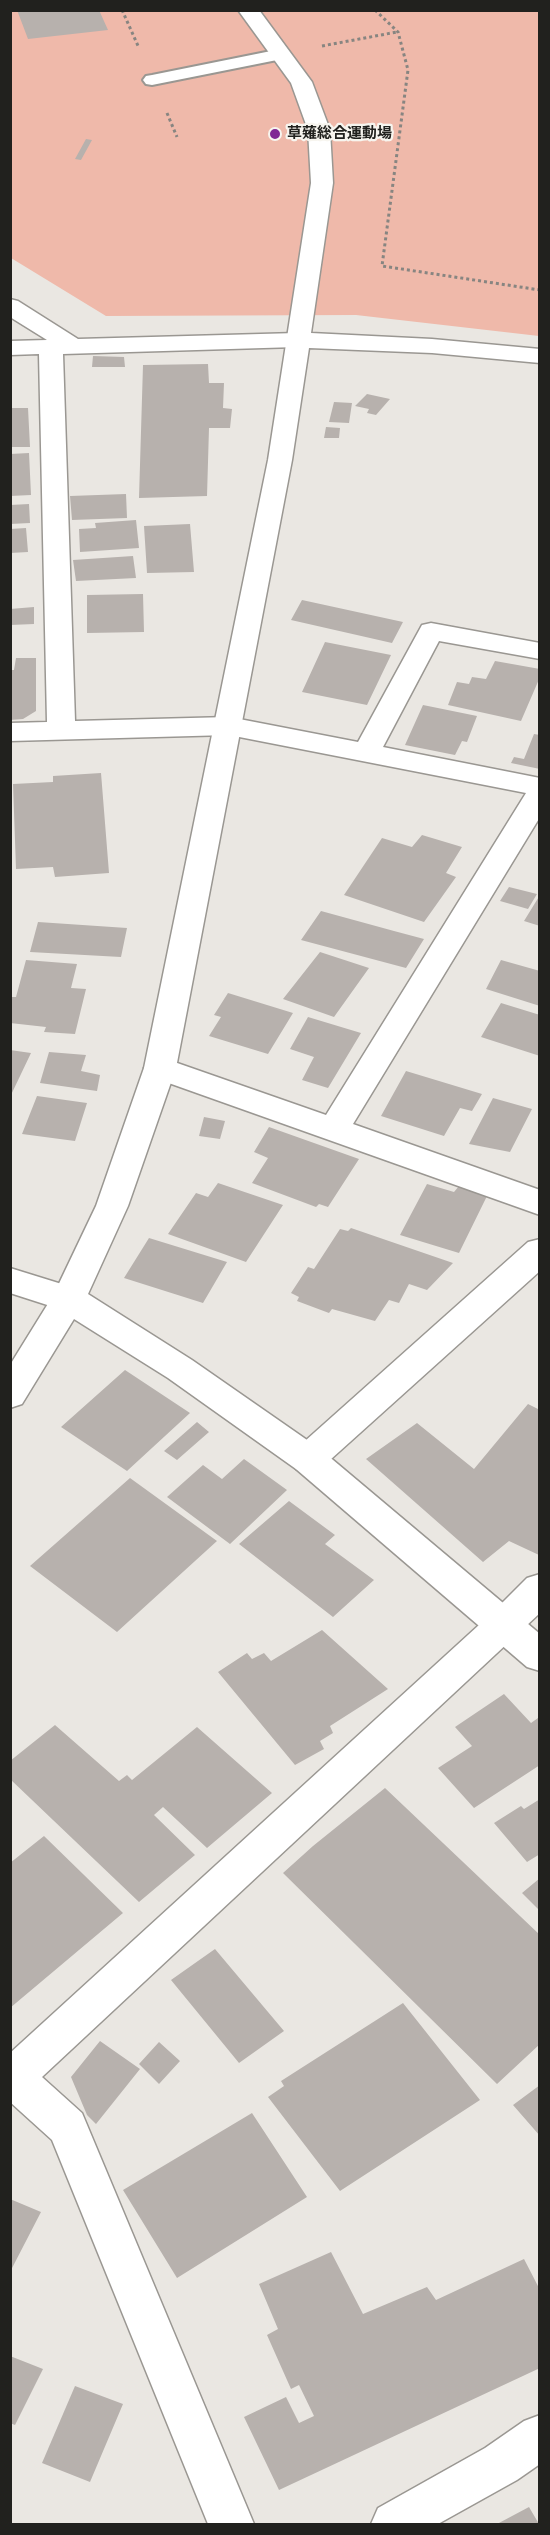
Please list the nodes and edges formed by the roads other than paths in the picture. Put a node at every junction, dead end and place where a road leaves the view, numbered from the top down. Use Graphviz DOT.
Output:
graph roads {
  1 [pos="248,10"];
  2 [pos="281,54"];
  3 [pos="152,80"];
  4 [pos="10,306"];
  5 [pos="297,340"];
  6 [pos="62,347"];
  7 [pos="10,348"];
  8 [pos="540,356"];
  9 [pos="540,651"];
  10 [pos="229,726"];
  11 [pos="61,730"];
  12 [pos="10,732"];
  13 [pos="366,753"];
  14 [pos="540,787"];
  15 [pos="540,794"];
  16 [pos="160,1068"];
  17 [pos="334,1130"];
  18 [pos="540,1203"];
  19 [pos="540,1251"];
  20 [pos="10,1280"];
  21 [pos="69,1299"];
  22 [pos="10,1395"];
  23 [pos="308,1459"];
  24 [pos="540,1589"];
  25 [pos="504,1625"];
  26 [pos="540,1656"];
  27 [pos="11,2077"];
  28 [pos="540,2438"];
  29 [pos="231,2524"];
  30 [pos="394,2524"];
  1 -- 2 [label="street"];
  2 -- 3 [label="lane"];
  2 -- 5 [label="street"];
  4 -- 6 [label="street"];
  5 -- 6 [label="street"];
  5 -- 8 [label="street"];
  5 -- 10 [label="street"];
  6 -- 7 [label="street"];
  6 -- 11 [label="street"];
  9 -- 13 [label="street"];
  10 -- 11 [label="street"];
  10 -- 13 [label="street"];
  10 -- 16 [label="street"];
  11 -- 12 [label="street"];
  13 -- 14 [label="street"];
  15 -- 17 [label="street"];
  16 -- 17 [label="street"];
  16 -- 21 [label="street"];
  17 -- 18 [label="street"];
  19 -- 23 [label="street"];
  20 -- 21 [label="street"];
  21 -- 22 [label="street"];
  21 -- 23 [label="street"];
  23 -- 25 [label="street"];
  24 -- 25 [label="street"];
  25 -- 26 [label="street"];
  25 -- 27 [label="street"];
  27 -- 29 [label="street"];
  28 -- 30 [label="street"];
}
